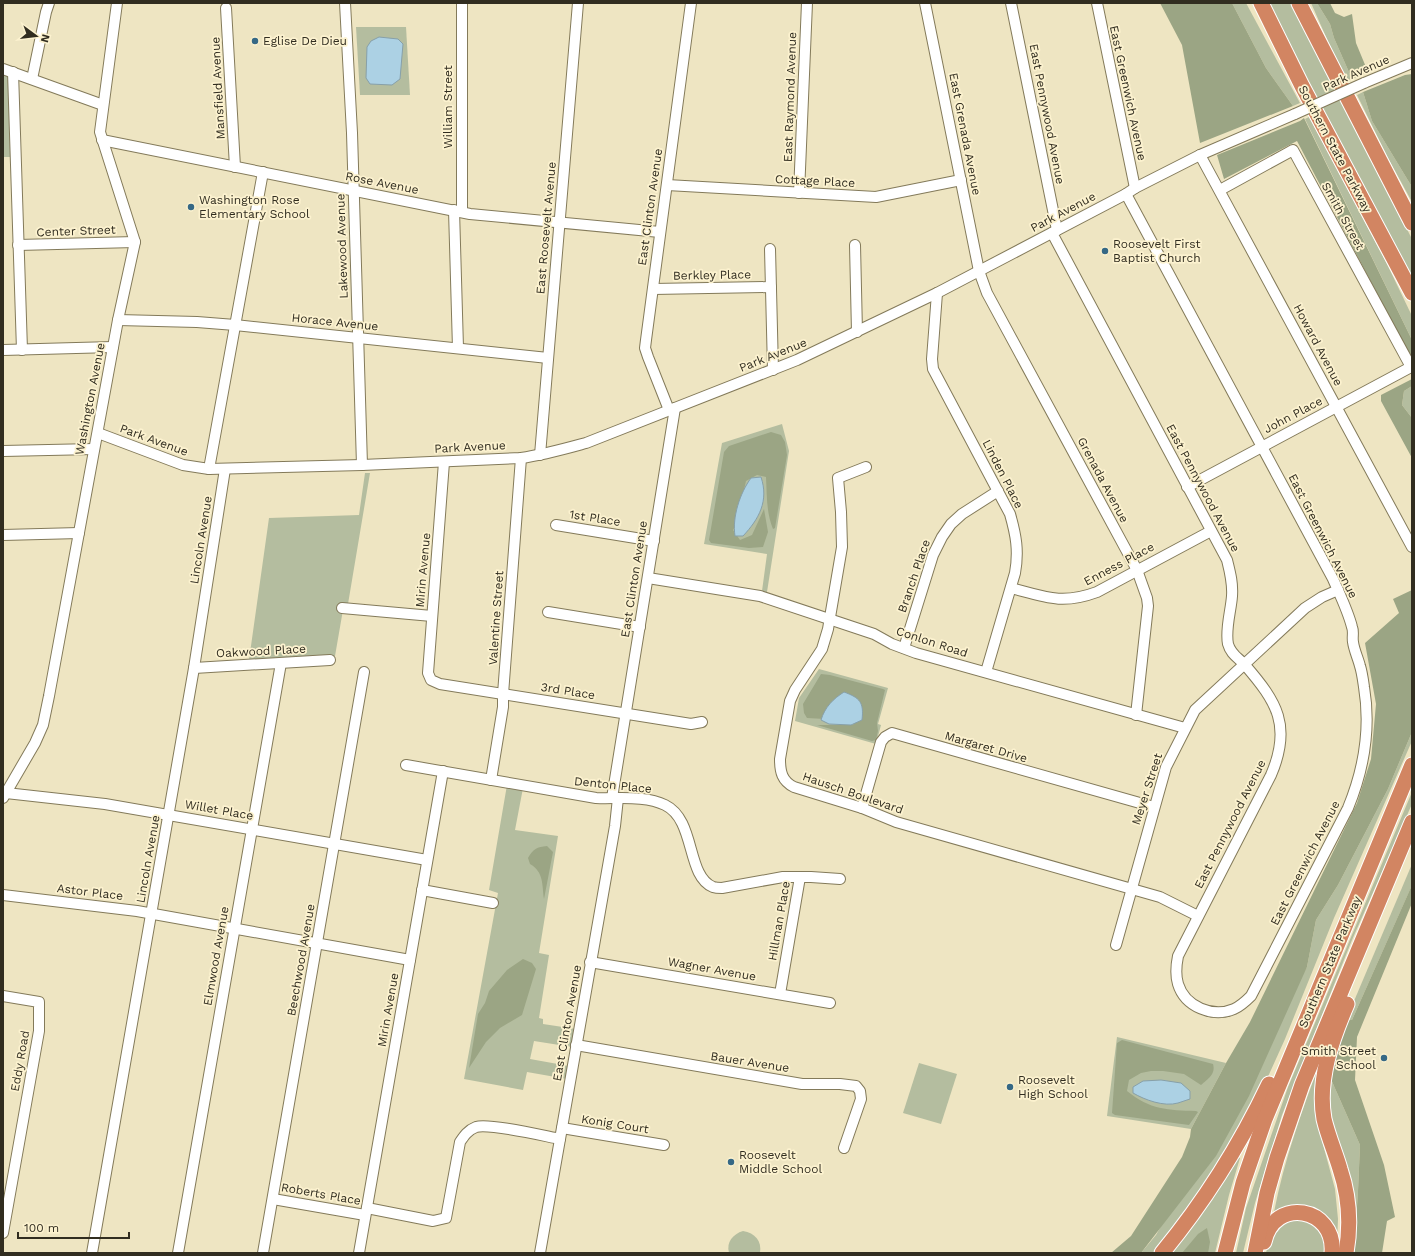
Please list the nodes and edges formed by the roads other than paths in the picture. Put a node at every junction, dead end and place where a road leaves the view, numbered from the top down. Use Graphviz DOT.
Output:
graph roads {
  1 [pos="49,3"];
  2 [pos="117,3"];
  3 [pos="345,3"];
  4 [pos="462,3"];
  5 [pos="578,3"];
  6 [pos="691,3"];
  7 [pos="807,3"];
  8 [pos="925,3"];
  9 [pos="1011,3"];
  10 [pos="1097,3"];
  11 [pos="1256,3"];
  12 [pos="1261,3"];
  13 [pos="1299,3"];
  14 [pos="226,8"];
  15 [pos="1272,25"];
  16 [pos="1412,63"];
  17 [pos="3,69"];
  18 [pos="13,72"];
  19 [pos="32,79"];
  20 [pos="103,105"];
  21 [pos="102,140"];
  22 [pos="1200,155"];
  23 [pos="235,166"];
  24 [pos="264,172"];
  25 [pos="961,180"];
  26 [pos="667,185"];
  27 [pos="1135,188"];
  28 [pos="353,190"];
  29 [pos="1220,190"];
  30 [pos="799,193"];
  31 [pos="1126,194"];
  32 [pos="458,211"];
  33 [pos="559,223"];
  34 [pos="1412,223"];
  35 [pos="1054,231"];
  36 [pos="660,232"];
  37 [pos="135,242"];
  38 [pos="855,245"];
  39 [pos="18,246"];
  40 [pos="770,249"];
  41 [pos="979,271"];
  42 [pos="771,287"];
  43 [pos="653,289"];
  44 [pos="937,293"];
  45 [pos="1412,293"];
  46 [pos="118,320"];
  47 [pos="235,325"];
  48 [pos="857,332"];
  49 [pos="358,337"];
  50 [pos="113,347"];
  51 [pos="458,348"];
  52 [pos="3,350"];
  53 [pos="22,350"];
  54 [pos="548,358"];
  55 [pos="1411,367"];
  56 [pos="773,370"];
  57 [pos="1336,407"];
  58 [pos="672,409"];
  59 [pos="98,432"];
  60 [pos="1262,447"];
  61 [pos="94,449"];
  62 [pos="3,451"];
  63 [pos="540,455"];
  64 [pos="521,458"];
  65 [pos="444,462"];
  66 [pos="362,465"];
  67 [pos="866,467"];
  68 [pos="209,469"];
  69 [pos="225,469"];
  70 [pos="1188,487"];
  71 [pos="998,491"];
  72 [pos="556,525"];
  73 [pos="1211,531"];
  74 [pos="79,533"];
  75 [pos="3,535"];
  76 [pos="654,541"];
  77 [pos="1412,547"];
  78 [pos="1138,570"];
  79 [pos="648,578"];
  80 [pos="1011,588"];
  81 [pos="1338,590"];
  82 [pos="342,608"];
  83 [pos="548,612"];
  84 [pos="432,616"];
  85 [pos="829,619"];
  86 [pos="640,627"];
  87 [pos="904,648"];
  88 [pos="330,660"];
  89 [pos="281,663"];
  90 [pos="1244,663"];
  91 [pos="194,668"];
  92 [pos="364,672"];
  93 [pos="986,672"];
  94 [pos="431,680"];
  95 [pos="503,694"];
  96 [pos="626,714"];
  97 [pos="1136,715"];
  98 [pos="702,722"];
  99 [pos="1185,728"];
  100 [pos="406,764"];
  101 [pos="1412,765"];
  102 [pos="443,771"];
  103 [pos="492,780"];
  104 [pos="4,795"];
  105 [pos="615,798"];
  106 [pos="1154,807"];
  107 [pos="862,808"];
  108 [pos="169,815"];
  109 [pos="1412,822"];
  110 [pos="252,829"];
  111 [pos="335,844"];
  112 [pos="428,860"];
  113 [pos="800,877"];
  114 [pos="840,879"];
  115 [pos="1131,888"];
  116 [pos="422,890"];
  117 [pos="1383,891"];
  118 [pos="3,895"];
  119 [pos="493,903"];
  120 [pos="151,914"];
  121 [pos="1198,916"];
  122 [pos="234,929"];
  123 [pos="318,944"];
  124 [pos="1116,945"];
  125 [pos="410,960"];
  126 [pos="590,962"];
  127 [pos="1327,969"];
  128 [pos="780,994"];
  129 [pos="3,996"];
  130 [pos="1188,1000"];
  131 [pos="830,1003"];
  132 [pos="576,1045"];
  133 [pos="1324,1119"];
  134 [pos="562,1128"];
  135 [pos="560,1139"];
  136 [pos="664,1145"];
  137 [pos="844,1148"];
  138 [pos="8,1178"];
  139 [pos="273,1199"];
  140 [pos="366,1212"];
  141 [pos="3,1233"];
  142 [pos="92,1253"];
  143 [pos="178,1253"];
  144 [pos="263,1253"];
  145 [pos="359,1253"];
  146 [pos="540,1253"];
  147 [pos="1162,1253"];
  148 [pos="1225,1253"];
  149 [pos="1255,1253"];
  150 [pos="1261,1253"];
  151 [pos="1332,1253"];
  152 [pos="1339,1253"];
  153 [pos="1346,1253"];
  1 -- 19 [label="street"];
  2 -- 20 [label="street"];
  3 -- 28 [label="street, Lakewood Avenue"];
  4 -- 32 [label="street, William Street"];
  5 -- 33 [label="street, East Roosevelt Avenue"];
  6 -- 26 [label="street, East Clinton Avenue"];
  7 -- 30 [label="street, East Raymond Avenue"];
  8 -- 25 [label="street, East Grenada Avenue"];
  9 -- 35 [label="street, East Pennywood Avenue"];
  10 -- 27 [label="street, East Greenwich Avenue"];
  11 -- 15 [label="highway"];
  12 -- 15 [label="highway, Southern State Parkway"];
  13 -- 34 [label="highway"];
  14 -- 23 [label="street, Mansfield Avenue"];
  15 -- 45 [label="highway, Southern State Parkway"];
  16 -- 22 [label="street, Park Avenue, bridge"];
  17 -- 18 [label="street"];
  18 -- 19 [label="street"];
  18 -- 39 [label="street"];
  19 -- 20 [label="street"];
  20 -- 21 [label="street"];
  21 -- 23 [label="street, Rose Avenue"];
  21 -- 37 [label="street"];
  22 -- 27 [label="street, Park Avenue"];
  22 -- 29 [label="street, Howard Avenue"];
  23 -- 24 [label="street, Rose Avenue"];
  24 -- 28 [label="street, Rose Avenue"];
  24 -- 47 [label="street"];
  25 -- 30 [label="street, Cottage Place"];
  25 -- 41 [label="street, East Grenada Avenue"];
  26 -- 30 [label="street, Cottage Place"];
  26 -- 36 [label="street, East Clinton Avenue"];
  27 -- 31 [label="street, Park Avenue"];
  28 -- 32 [label="street, Rose Avenue"];
  28 -- 49 [label="street, Lakewood Avenue"];
  29 -- 55 [label="street, Smith Street"];
  29 -- 57 [label="street, Howard Avenue"];
  31 -- 35 [label="street, Park Avenue"];
  31 -- 60 [label="street, East Greenwich Avenue"];
  32 -- 33 [label="street, Rose Avenue"];
  32 -- 51 [label="street, William Street"];
  33 -- 36 [label="street, Rose Avenue"];
  33 -- 54 [label="street, East Roosevelt Avenue"];
  35 -- 41 [label="street, Park Avenue"];
  35 -- 70 [label="street, East Pennywood Avenue"];
  36 -- 43 [label="street, East Clinton Avenue"];
  37 -- 39 [label="street, Center Street"];
  37 -- 46 [label="street, Washington Avenue"];
  38 -- 48 [label="street"];
  39 -- 53 [label="street"];
  40 -- 42 [label="street"];
  41 -- 44 [label="street, Park Avenue"];
  41 -- 78 [label="street, Grenada Avenue"];
  42 -- 43 [label="street, Berkley Place"];
  42 -- 56 [label="street"];
  43 -- 58 [label="street, East Clinton Avenue"];
  44 -- 48 [label="street, Park Avenue"];
  44 -- 71 [label="street, Linden Place"];
  46 -- 47 [label="street, Horace Avenue"];
  46 -- 50 [label="street, Washington Avenue"];
  47 -- 49 [label="street, Horace Avenue"];
  47 -- 68 [label="street"];
  48 -- 56 [label="street, Park Avenue"];
  49 -- 51 [label="street, Horace Avenue"];
  49 -- 66 [label="street, Lakewood Avenue"];
  50 -- 53 [label="street"];
  50 -- 59 [label="street, Washington Avenue"];
  51 -- 54 [label="street, Horace Avenue"];
  52 -- 53 [label="street"];
  54 -- 63 [label="street, East Roosevelt Avenue"];
  55 -- 57 [label="street, John Place"];
  56 -- 58 [label="street, Park Avenue"];
  57 -- 60 [label="street, John Place"];
  57 -- 77 [label="street, Howard Avenue"];
  58 -- 63 [label="street, Park Avenue"];
  58 -- 76 [label="street, East Clinton Avenue"];
  59 -- 61 [label="street, Washington Avenue"];
  59 -- 68 [label="street, Park Avenue"];
  60 -- 70 [label="street, John Place"];
  60 -- 81 [label="street, East Greenwich Avenue"];
  61 -- 62 [label="street"];
  61 -- 74 [label="street, Washington Avenue"];
  63 -- 64 [label="street, Park Avenue"];
  64 -- 65 [label="street, Park Avenue"];
  64 -- 95 [label="street, Valentine Street"];
  65 -- 66 [label="street, Park Avenue"];
  65 -- 84 [label="street, Mirin Avenue"];
  66 -- 69 [label="street, Park Avenue"];
  67 -- 85 [label="street, Hausch Boulevard"];
  68 -- 69 [label="street, Park Avenue"];
  69 -- 91 [label="street, Lincoln Avenue"];
  70 -- 73 [label="street, East Pennywood Avenue"];
  71 -- 80 [label="street, Linden Place"];
  71 -- 87 [label="street, Branch Place"];
  72 -- 76 [label="street, 1st Place"];
  73 -- 78 [label="street, Enness Place"];
  73 -- 90 [label="street, East Pennywood Avenue"];
  74 -- 75 [label="street"];
  74 -- 104 [label="street, Washington Avenue"];
  76 -- 79 [label="street, East Clinton Avenue"];
  78 -- 80 [label="street, Enness Place"];
  78 -- 97 [label="street, Grenada Avenue"];
  79 -- 85 [label="street, Conlon Road"];
  79 -- 86 [label="street, East Clinton Avenue"];
  80 -- 93 [label="street, Linden Place"];
  81 -- 90 [label="street, Meyer Street"];
  81 -- 130 [label="street, East Greenwich Avenue"];
  82 -- 84 [label="street"];
  83 -- 86 [label="street"];
  84 -- 94 [label="street, Mirin Avenue"];
  85 -- 87 [label="street, Conlon Road"];
  85 -- 107 [label="street, Hausch Boulevard"];
  86 -- 96 [label="street, East Clinton Avenue"];
  87 -- 93 [label="street, Conlon Road"];
  88 -- 89 [label="street, Oakwood Place"];
  89 -- 91 [label="street, Oakwood Place"];
  89 -- 110 [label="street, Elmwood Avenue"];
  90 -- 99 [label="street, Meyer Street"];
  90 -- 121 [label="street, East Pennywood Avenue"];
  91 -- 108 [label="street, Lincoln Avenue"];
  92 -- 111 [label="street, Beechwood Avenue"];
  93 -- 97 [label="street, Conlon Road"];
  94 -- 95 [label="street, 3rd Place"];
  95 -- 96 [label="street, 3rd Place"];
  95 -- 103 [label="street, Valentine Street"];
  96 -- 98 [label="street, 3rd Place"];
  96 -- 105 [label="street, East Clinton Avenue"];
  97 -- 99 [label="street, Conlon Road"];
  99 -- 106 [label="street, Meyer Street"];
  100 -- 102 [label="street, Denton Place"];
  101 -- 127 [label="highway, Southern State Parkway"];
  102 -- 103 [label="street, Denton Place"];
  102 -- 112 [label="street, Mirin Avenue"];
  103 -- 105 [label="street, Denton Place"];
  104 -- 108 [label="street, Willet Place"];
  105 -- 113 [label="street, Denton Place"];
  105 -- 126 [label="street, East Clinton Avenue"];
  106 -- 107 [label="street, Margaret Drive"];
  106 -- 115 [label="street, Meyer Street"];
  107 -- 115 [label="street, Hausch Boulevard"];
  108 -- 110 [label="street, Willet Place"];
  108 -- 120 [label="street, Lincoln Avenue"];
  109 -- 117 [label="highway, Southern State Parkway"];
  110 -- 111 [label="street, Willet Place"];
  110 -- 122 [label="street, Elmwood Avenue"];
  111 -- 112 [label="street, Willet Place"];
  111 -- 123 [label="street, Beechwood Avenue"];
  112 -- 116 [label="street, Mirin Avenue"];
  113 -- 114 [label="street, Denton Place"];
  113 -- 128 [label="street, Hillman Place"];
  115 -- 121 [label="street, Hausch Boulevard"];
  115 -- 124 [label="street, Meyer Street"];
  116 -- 119 [label="street"];
  116 -- 125 [label="street, Mirin Avenue"];
  117 -- 133 [label="highway"];
  117 -- 149 [label="highway, Southern State Parkway"];
  118 -- 120 [label="street, Astor Place"];
  120 -- 122 [label="street, Astor Place"];
  120 -- 142 [label="street, Lincoln Avenue"];
  121 -- 130 [label="street, East Pennywood Avenue"];
  122 -- 123 [label="street, Astor Place"];
  122 -- 143 [label="street, Elmwood Avenue"];
  123 -- 125 [label="street, Astor Place"];
  123 -- 139 [label="street, Beechwood Avenue"];
  125 -- 140 [label="street, Mirin Avenue"];
  126 -- 128 [label="street, Wagner Avenue"];
  126 -- 132 [label="street, East Clinton Avenue"];
  127 -- 147 [label="highway"];
  127 -- 148 [label="highway, Southern State Parkway"];
  128 -- 131 [label="street, Wagner Avenue"];
  129 -- 138 [label="street, Eddy Road"];
  132 -- 134 [label="street, East Clinton Avenue"];
  132 -- 137 [label="street, Bauer Avenue"];
  133 -- 152 [label="highway"];
  133 -- 153 [label="highway"];
  134 -- 135 [label="street, East Clinton Avenue"];
  134 -- 136 [label="street, Konig Court"];
  135 -- 140 [label="street, Roberts Place"];
  135 -- 146 [label="street, East Clinton Avenue"];
  138 -- 141 [label="street, Eddy Road"];
  139 -- 140 [label="street, Roberts Place"];
  139 -- 144 [label="street, Beechwood Avenue"];
  140 -- 145 [label="street, Mirin Avenue"];
  150 -- 151 [label="highway"];
}
